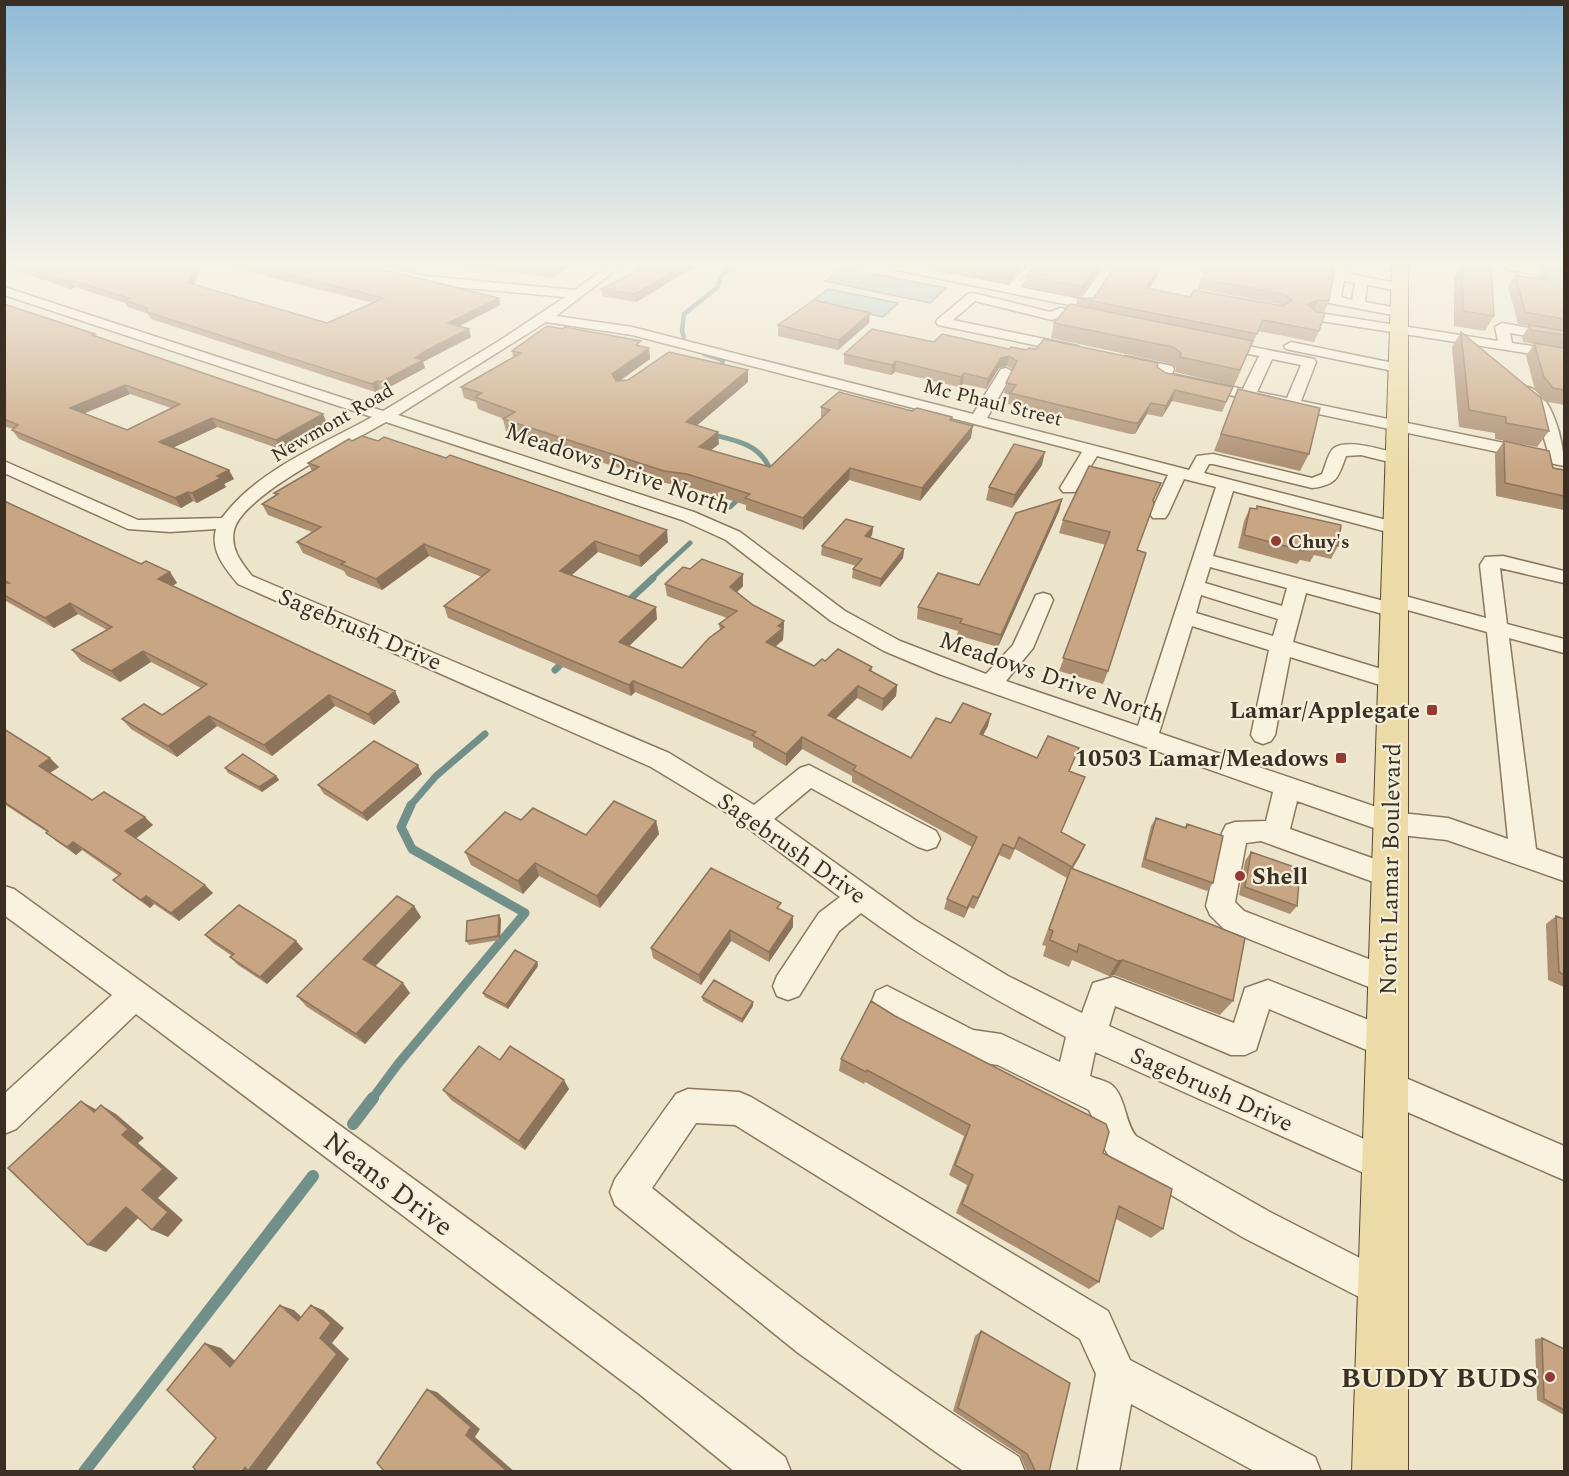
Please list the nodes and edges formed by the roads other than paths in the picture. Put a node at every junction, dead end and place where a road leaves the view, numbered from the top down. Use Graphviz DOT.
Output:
graph roads {
  1 [pos="140,335"];
  2 [pos="516,335"];
  3 [pos="648,335"];
  4 [pos="1023,335"];
  5 [pos="1035,335"];
  6 [pos="1235,335"];
  7 [pos="1398,335"];
  8 [pos="1467,335"];
  9 [pos="1504,335"];
  10 [pos="1546,335"];
  11 [pos="1564,338"];
  12 [pos="1031,340"];
  13 [pos="1198,340"];
  14 [pos="1475,340"];
  15 [pos="684,344"];
  16 [pos="1506,345"];
  17 [pos="1088,352"];
  18 [pos="1267,354"];
  19 [pos="1564,355"];
  20 [pos="1110,357"];
  21 [pos="665,358"];
  22 [pos="1497,362"];
  23 [pos="1398,368"];
  24 [pos="1006,372"];
  25 [pos="1518,384"];
  26 [pos="1248,395"];
  27 [pos="1292,404"];
  28 [pos="387,415"];
  29 [pos="978,420"];
  30 [pos="1397,443"];
  31 [pos="1092,450"];
  32 [pos="1561,460"];
  33 [pos="4,466"];
  34 [pos="1186,474"];
  35 [pos="1226,484"];
  36 [pos="1069,488"];
  37 [pos="1159,514"];
  38 [pos="228,523"];
  39 [pos="1395,528"];
  40 [pos="1203,559"];
  41 [pos="1564,577"];
  42 [pos="1298,584"];
  43 [pos="1195,587"];
  44 [pos="1043,600"];
  45 [pos="1394,605"];
  46 [pos="1289,615"];
  47 [pos="1185,617"];
  48 [pos="1497,628"];
  49 [pos="1281,646"];
  50 [pos="1564,646"];
  51 [pos="1393,681"];
  52 [pos="990,684"];
  53 [pos="1263,735"];
  54 [pos="1146,738"];
  55 [pos="1287,787"];
  56 [pos="755,819"];
  57 [pos="1391,823"];
  58 [pos="1276,835"];
  59 [pos="927,839"];
  60 [pos="1523,856"];
  61 [pos="1564,870"];
  62 [pos="1390,876"];
  63 [pos="861,897"];
  64 [pos="4,898"];
  65 [pos="1389,981"];
  66 [pos="788,986"];
  67 [pos="135,994"];
  68 [pos="886,1000"];
  69 [pos="1087,1032"];
  70 [pos="1388,1042"];
  71 [pos="1072,1084"];
  72 [pos="1387,1086"];
  73 [pos="4,1118"];
  74 [pos="1564,1163"];
  75 [pos="1386,1166"];
  76 [pos="1384,1290"];
  77 [pos="1116,1374"];
  78 [pos="770,1472"];
  79 [pos="1004,1472"];
  80 [pos="1098,1472"];
  81 [pos="1300,1472"];
  82 [pos="1380,1472"];
  1 -- 28 [label="street, Meadows Drive North"];
  2 -- 28 [label="street, Newmont Road"];
  3 -- 15 [label="street, Mc Phaul Street"];
  4 -- 12 [label="street"];
  5 -- 12 [label="street"];
  6 -- 23 [label="street"];
  7 -- 23 [label="main road, North Lamar Boulevard"];
  8 -- 14 [label="street"];
  9 -- 16 [label="street"];
  10 -- 11 [label="street"];
  12 -- 17 [label="street"];
  13 -- 18 [label="street"];
  14 -- 16 [label="street"];
  14 -- 22 [label="street"];
  15 -- 21 [label="street"];
  15 -- 29 [label="street, Mc Phaul Street"];
  16 -- 19 [label="street"];
  18 -- 26 [label="street"];
  18 -- 27 [label="street"];
  20 -- 26 [label="street"];
  23 -- 30 [label="main road, North Lamar Boulevard"];
  24 -- 29 [label="street"];
  25 -- 32 [label="street"];
  26 -- 27 [label="street"];
  27 -- 30 [label="street"];
  28 -- 38 [label="street, Newmont Road"];
  28 -- 52 [label="street, Meadows Drive North"];
  29 -- 31 [label="street, Mc Phaul Street"];
  30 -- 32 [label="street"];
  30 -- 34 [label="street"];
  30 -- 39 [label="main road, North Lamar Boulevard"];
  31 -- 34 [label="street, Mc Phaul Street"];
  31 -- 36 [label="street"];
  33 -- 38 [label="street"];
  34 -- 35 [label="street, Mc Phaul Street"];
  34 -- 37 [label="street"];
  35 -- 39 [label="street, Mc Phaul Street"];
  35 -- 40 [label="street"];
  38 -- 56 [label="street, Sagebrush Drive"];
  39 -- 45 [label="main road, North Lamar Boulevard"];
  40 -- 42 [label="street"];
  40 -- 43 [label="street"];
  41 -- 48 [label="street"];
  42 -- 45 [label="street"];
  42 -- 46 [label="street"];
  43 -- 46 [label="street"];
  43 -- 47 [label="street"];
  44 -- 52 [label="street"];
  45 -- 48 [label="street"];
  45 -- 51 [label="main road, North Lamar Boulevard"];
  46 -- 49 [label="street"];
  47 -- 49 [label="street"];
  47 -- 54 [label="street"];
  48 -- 50 [label="street"];
  48 -- 60 [label="street"];
  49 -- 51 [label="street"];
  49 -- 53 [label="street"];
  51 -- 57 [label="main road, North Lamar Boulevard"];
  52 -- 54 [label="street, Meadows Drive North"];
  54 -- 55 [label="street, Meadows Drive North"];
  55 -- 57 [label="street, Meadows Drive North"];
  55 -- 58 [label="street"];
  56 -- 59 [label="street"];
  56 -- 63 [label="street, Sagebrush Drive"];
  57 -- 60 [label="street, Meadows Drive North"];
  57 -- 62 [label="main road, North Lamar Boulevard"];
  58 -- 62 [label="street"];
  58 -- 65 [label="street"];
  60 -- 61 [label="street, Meadows Drive North"];
  62 -- 65 [label="main road, North Lamar Boulevard"];
  63 -- 66 [label="street"];
  63 -- 69 [label="street, Sagebrush Drive"];
  64 -- 67 [label="street, Neans Drive"];
  65 -- 70 [label="main road, North Lamar Boulevard"];
  67 -- 73 [label="street"];
  67 -- 78 [label="street, Neans Drive"];
  68 -- 71 [label="street"];
  69 -- 70 [label="street"];
  69 -- 71 [label="street"];
  69 -- 75 [label="street, Sagebrush Drive"];
  70 -- 72 [label="main road, North Lamar Boulevard"];
  71 -- 76 [label="street"];
  72 -- 74 [label="street"];
  72 -- 75 [label="main road, North Lamar Boulevard"];
  75 -- 76 [label="main road, North Lamar Boulevard"];
  76 -- 82 [label="main road, North Lamar Boulevard"];
  77 -- 79 [label="street"];
  77 -- 80 [label="street"];
  77 -- 81 [label="street"];
}
